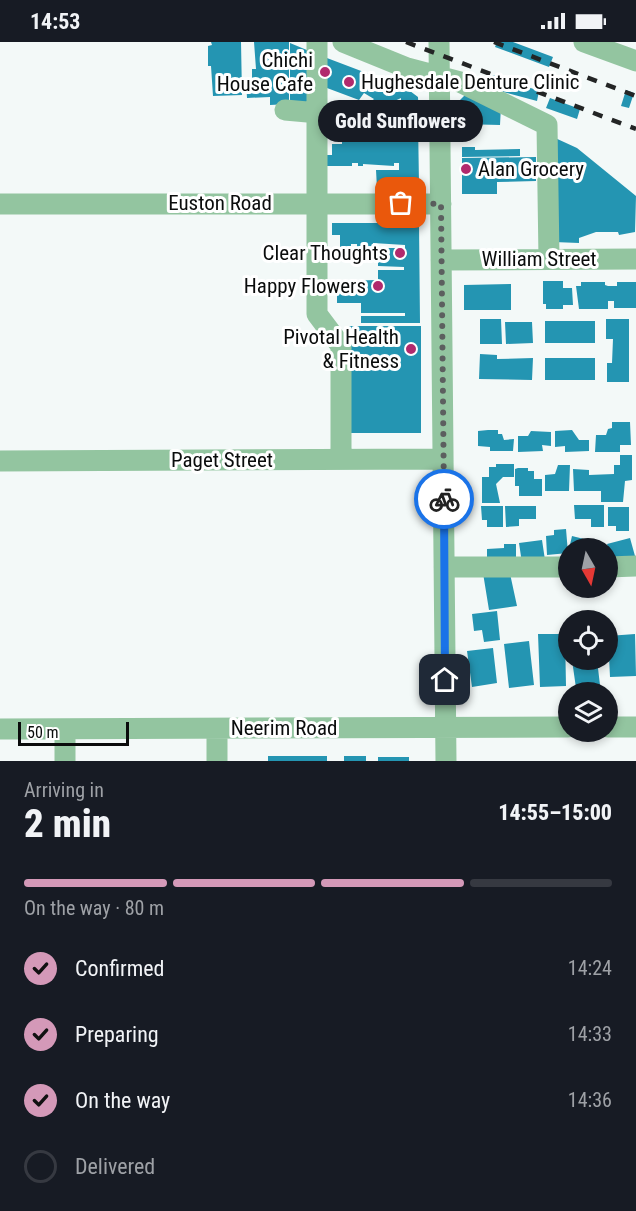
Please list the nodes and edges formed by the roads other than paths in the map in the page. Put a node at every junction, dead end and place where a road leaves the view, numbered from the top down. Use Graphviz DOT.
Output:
graph roads {
  1 [pos="317,42"];
  2 [pos="343,42"];
  3 [pos="440,42"];
  4 [pos="584,42"];
  5 [pos="636,61"];
  6 [pos="439,76"];
  7 [pos="285,111"];
  8 [pos="318,115"];
  9 [pos="364,117"];
  10 [pos="319,202"];
  11 [pos="0,204"];
  12 [pos="441,204"];
  13 [pos="549,259"];
  14 [pos="636,259"];
  15 [pos="441,260"];
  16 [pos="341,459"];
  17 [pos="443,459"];
  18 [pos="0,461"];
  19 [pos="636,566"];
  20 [pos="444,567"];
  21 [pos="558,567"];
  22 [pos="618,567"];
  23 [pos="558,727"];
  24 [pos="618,727"];
  25 [pos="636,727"];
  26 [pos="445,728"];
  27 [pos="0,729"];
  28 [pos="65,729"];
  29 [pos="217,729"];
  30 [pos="65,761"];
  31 [pos="217,761"];
  32 [pos="446,761"];
  1 -- 8 [label="street"];
  2 -- 6 [label="street"];
  3 -- 6 [label="street"];
  4 -- 5 [label="street"];
  6 -- 12 [label="street"];
  6 -- 13 [label="street"];
  7 -- 8 [label="street"];
  8 -- 9 [label="street"];
  8 -- 10 [label="street"];
  10 -- 11 [label="street, Euston Road"];
  10 -- 12 [label="street, Euston Road"];
  10 -- 16 [label="street"];
  12 -- 15 [label="street"];
  13 -- 14 [label="street, William Street"];
  13 -- 15 [label="street, William Street"];
  15 -- 17 [label="street"];
  16 -- 17 [label="street, Paget Street"];
  16 -- 18 [label="street, Paget Street"];
  17 -- 20 [label="street"];
  19 -- 22 [label="street"];
  20 -- 21 [label="street"];
  20 -- 26 [label="street"];
  23 -- 26 [label="street, Neerim Road"];
  24 -- 25 [label="street"];
  26 -- 29 [label="street, Neerim Road"];
  26 -- 32 [label="street"];
  27 -- 28 [label="street, Neerim Road"];
  28 -- 29 [label="street, Neerim Road"];
  28 -- 30 [label="street"];
  29 -- 31 [label="street"];
}
